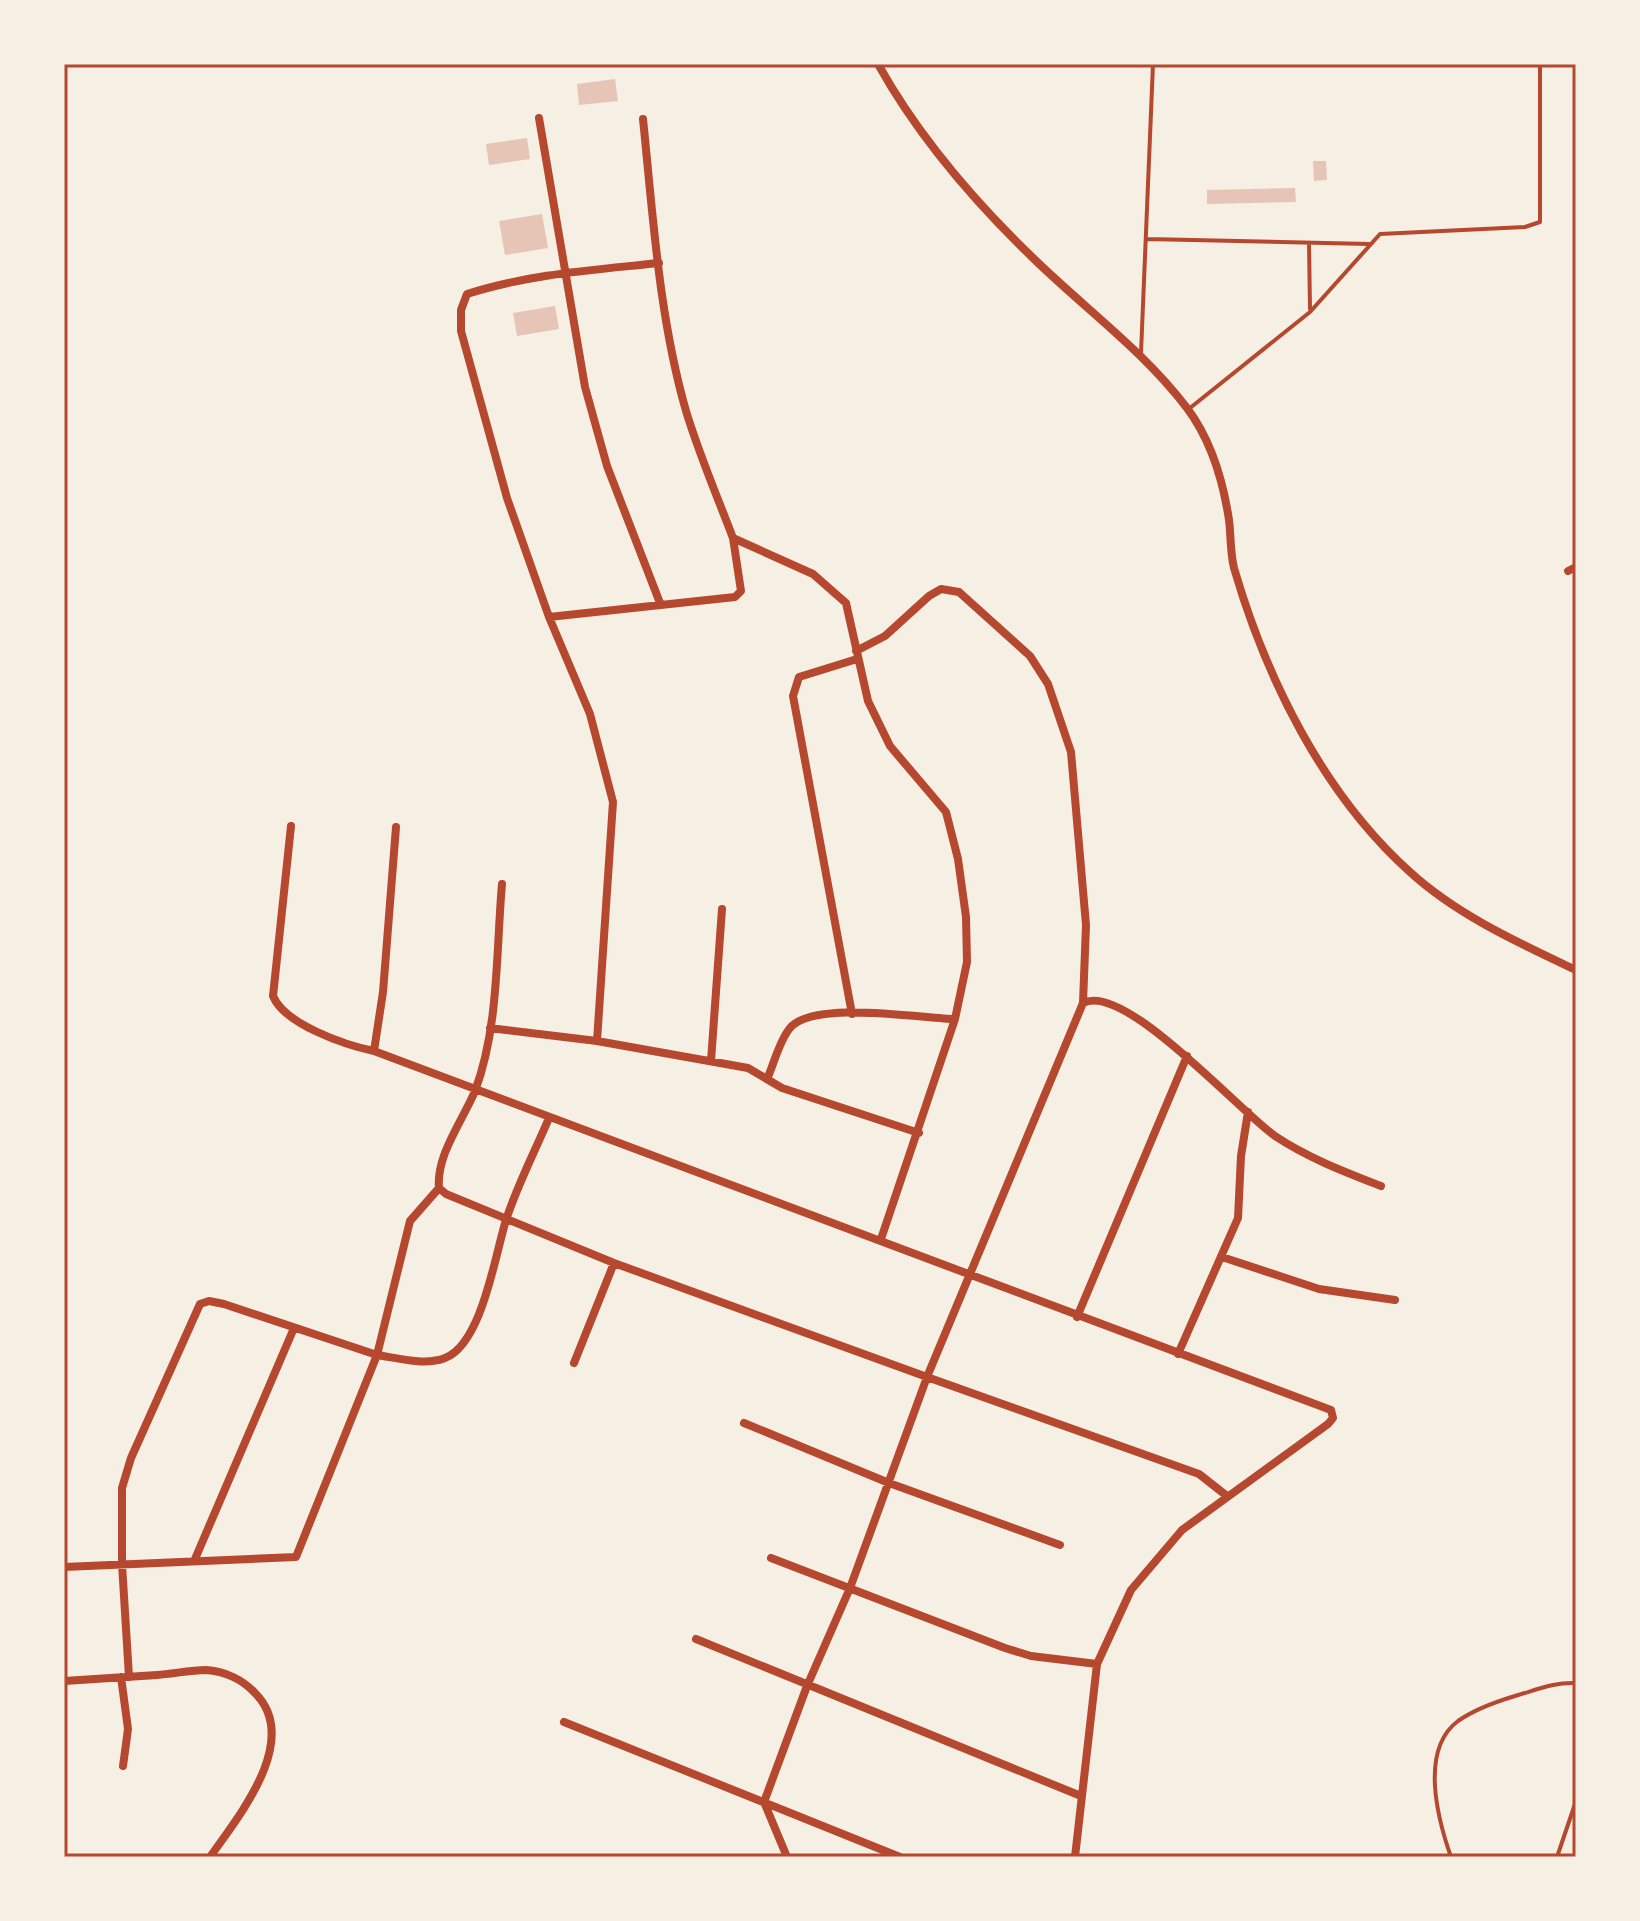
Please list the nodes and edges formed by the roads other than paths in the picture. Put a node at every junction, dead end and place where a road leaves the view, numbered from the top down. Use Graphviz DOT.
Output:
graph roads {
  1 [pos="878,64"];
  2 [pos="1153,64"];
  3 [pos="1540,64"];
  4 [pos="539,118"];
  5 [pos="643,119"];
  6 [pos="1147,239"];
  7 [pos="1309,243"];
  8 [pos="1370,244"];
  9 [pos="659,263"];
  10 [pos="564,273"];
  11 [pos="1310,312"];
  12 [pos="1141,356"];
  13 [pos="1188,410"];
  14 [pos="733,538"];
  15 [pos="660,603"];
  16 [pos="549,617"];
  17 [pos="857,655"];
  18 [pos="291,826"];
  19 [pos="396,827"];
  20 [pos="502,884"];
  21 [pos="722,909"];
  22 [pos="1576,970"];
  23 [pos="1083,1003"];
  24 [pos="852,1014"];
  25 [pos="955,1019"];
  26 [pos="490,1028"];
  27 [pos="597,1041"];
  28 [pos="374,1051"];
  29 [pos="1187,1056"];
  30 [pos="711,1061"];
  31 [pos="767,1079"];
  32 [pos="475,1090"];
  33 [pos="1248,1112"];
  34 [pos="549,1118"];
  35 [pos="919,1133"];
  36 [pos="1381,1186"];
  37 [pos="439,1188"];
  38 [pos="507,1218"];
  39 [pos="881,1239"];
  40 [pos="1222,1257"];
  41 [pos="614,1263"];
  42 [pos="968,1275"];
  43 [pos="1395,1300"];
  44 [pos="1077,1317"];
  45 [pos="294,1328"];
  46 [pos="1178,1354"];
  47 [pos="377,1355"];
  48 [pos="574,1363"];
  49 [pos="927,1377"];
  50 [pos="744,1423"];
  51 [pos="889,1483"];
  52 [pos="1227,1496"];
  53 [pos="1060,1545"];
  54 [pos="771,1558"];
  55 [pos="195,1559"];
  56 [pos="122,1564"];
  57 [pos="64,1567"];
  58 [pos="850,1588"];
  59 [pos="696,1639"];
  60 [pos="1097,1664"];
  61 [pos="125,1677"];
  62 [pos="64,1681"];
  63 [pos="1576,1683"];
  64 [pos="807,1686"];
  65 [pos="564,1722"];
  66 [pos="123,1766"];
  67 [pos="1081,1796"];
  68 [pos="1576,1801"];
  69 [pos="764,1802"];
  70 [pos="210,1857"];
  71 [pos="787,1857"];
  72 [pos="900,1857"];
  73 [pos="1075,1857"];
  74 [pos="1451,1857"];
  75 [pos="1557,1857"];
  1 -- 12 [label="street"];
  2 -- 6 [label="lane"];
  3 -- 8 [label="lane"];
  4 -- 10 [label="street"];
  5 -- 9 [label="street"];
  6 -- 7 [label="lane"];
  6 -- 12 [label="lane"];
  7 -- 8 [label="lane"];
  7 -- 11 [label="lane"];
  8 -- 11 [label="lane"];
  9 -- 10 [label="street"];
  9 -- 14 [label="street"];
  10 -- 15 [label="street"];
  10 -- 16 [label="street"];
  11 -- 13 [label="lane"];
  12 -- 13 [label="street"];
  13 -- 22 [label="street"];
  14 -- 15 [label="street"];
  14 -- 17 [label="street"];
  15 -- 16 [label="street"];
  16 -- 27 [label="street"];
  17 -- 23 [label="street"];
  17 -- 24 [label="street"];
  17 -- 25 [label="street"];
  18 -- 28 [label="street"];
  19 -- 28 [label="street"];
  20 -- 26 [label="street"];
  21 -- 30 [label="street"];
  23 -- 29 [label="street"];
  23 -- 42 [label="street"];
  24 -- 25 [label="street"];
  24 -- 31 [label="street"];
  25 -- 35 [label="street"];
  26 -- 27 [label="street"];
  26 -- 32 [label="street"];
  27 -- 30 [label="street"];
  28 -- 32 [label="street"];
  29 -- 33 [label="street"];
  29 -- 44 [label="street"];
  30 -- 31 [label="street"];
  31 -- 35 [label="street"];
  32 -- 34 [label="street"];
  32 -- 37 [label="street"];
  33 -- 36 [label="street"];
  33 -- 40 [label="street"];
  34 -- 38 [label="street"];
  34 -- 39 [label="street"];
  35 -- 39 [label="street"];
  37 -- 38 [label="street"];
  37 -- 47 [label="street"];
  38 -- 41 [label="street"];
  38 -- 47 [label="street"];
  39 -- 42 [label="street"];
  40 -- 43 [label="street"];
  40 -- 46 [label="street"];
  41 -- 48 [label="street"];
  41 -- 49 [label="street"];
  42 -- 44 [label="street"];
  42 -- 49 [label="street"];
  44 -- 46 [label="street"];
  45 -- 47 [label="street"];
  45 -- 55 [label="street"];
  45 -- 56 [label="street"];
  46 -- 52 [label="street"];
  47 -- 55 [label="street"];
  49 -- 51 [label="street"];
  49 -- 52 [label="street"];
  50 -- 51 [label="street"];
  51 -- 53 [label="street"];
  51 -- 58 [label="street"];
  52 -- 60 [label="street"];
  54 -- 58 [label="street"];
  55 -- 56 [label="street"];
  56 -- 57 [label="street"];
  56 -- 61 [label="street"];
  58 -- 60 [label="street"];
  58 -- 64 [label="street"];
  59 -- 64 [label="street"];
  60 -- 67 [label="street"];
  61 -- 62 [label="street"];
  61 -- 66 [label="street"];
  61 -- 70 [label="street"];
  63 -- 74 [label="lane"];
  64 -- 67 [label="street"];
  64 -- 69 [label="street"];
  65 -- 69 [label="street"];
  67 -- 73 [label="street"];
  68 -- 75 [label="lane"];
  69 -- 71 [label="street"];
  69 -- 72 [label="street"];
}
